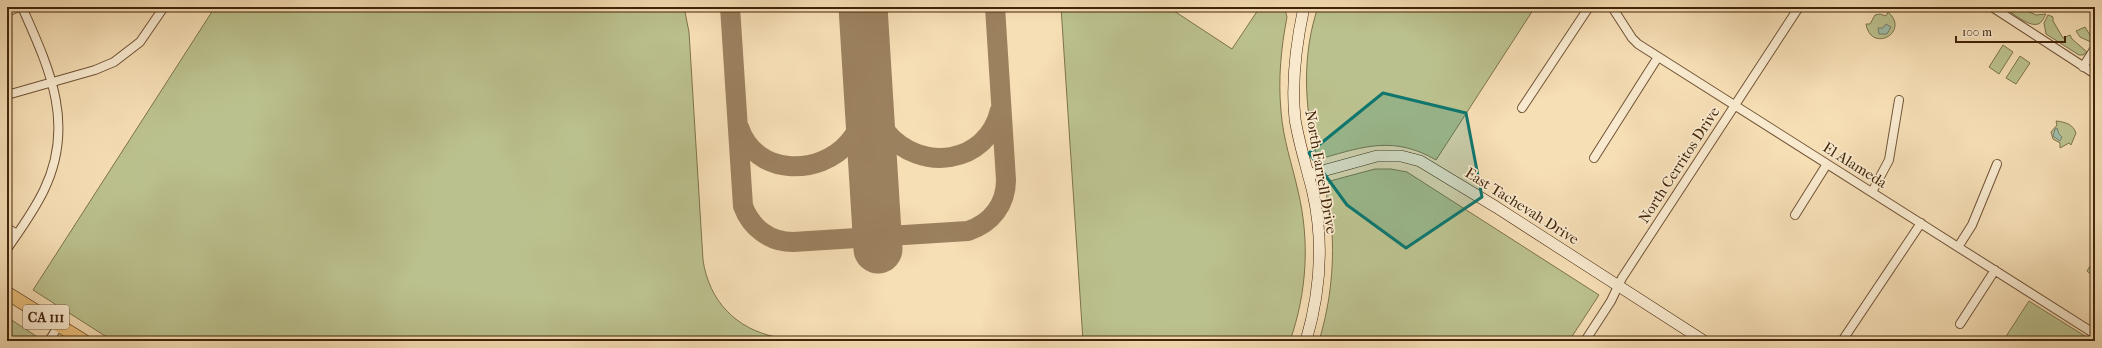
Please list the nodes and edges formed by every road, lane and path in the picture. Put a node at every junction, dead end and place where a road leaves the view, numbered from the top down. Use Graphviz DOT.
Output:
graph roads {
  1 [pos="19,7"];
  2 [pos="22,7"];
  3 [pos="164,7"];
  4 [pos="1304,7"];
  5 [pos="1589,7"];
  6 [pos="1612,7"];
  7 [pos="1799,7"];
  8 [pos="1992,7"];
  9 [pos="7,12"];
  10 [pos="2095,48"];
  11 [pos="1658,57"];
  12 [pos="2083,67"];
  13 [pos="2095,74"];
  14 [pos="53,82"];
  15 [pos="7,95"];
  16 [pos="1899,100"];
  17 [pos="1735,105"];
  18 [pos="1522,108"];
  19 [pos="1594,158"];
  20 [pos="1828,164"];
  21 [pos="1997,164"];
  22 [pos="1308,175"];
  23 [pos="1872,192"];
  24 [pos="1795,215"];
  25 [pos="1921,223"];
  26 [pos="7,228"];
  27 [pos="17,234"];
  28 [pos="1958,247"];
  29 [pos="7,249"];
  30 [pos="1995,270"];
  31 [pos="1619,286"];
  32 [pos="7,293"];
  33 [pos="1960,324"];
  34 [pos="59,325"];
  35 [pos="2095,334"];
  36 [pos="49,341"];
  37 [pos="84,341"];
  38 [pos="1306,341"];
  39 [pos="1585,341"];
  40 [pos="1704,341"];
  41 [pos="1842,341"];
  1 -- 9 [label="street"];
  2 -- 14 [label="street"];
  3 -- 14 [label="street"];
  4 -- 22 [label="street, North Farrell Drive"];
  5 -- 18 [label="street"];
  6 -- 11 [label="street, El Alameda"];
  7 -- 17 [label="street, North Cerritos Drive"];
  8 -- 12 [label="street"];
  10 -- 12 [label="street"];
  11 -- 17 [label="street, El Alameda"];
  11 -- 19 [label="street"];
  12 -- 13 [label="street"];
  14 -- 15 [label="street"];
  14 -- 27 [label="street"];
  16 -- 23 [label="street"];
  17 -- 20 [label="street, El Alameda"];
  17 -- 31 [label="street, North Cerritos Drive"];
  20 -- 23 [label="street, El Alameda"];
  20 -- 24 [label="street"];
  21 -- 28 [label="street"];
  22 -- 31 [label="street, East Tachevah Drive"];
  22 -- 38 [label="street, North Farrell Drive"];
  23 -- 25 [label="street, El Alameda"];
  25 -- 28 [label="street, El Alameda"];
  25 -- 41 [label="street"];
  26 -- 27 [label="street"];
  27 -- 29 [label="street"];
  28 -- 30 [label="street, El Alameda"];
  30 -- 33 [label="street"];
  30 -- 35 [label="street, El Alameda"];
  31 -- 39 [label="street, North Cerritos Drive"];
  31 -- 40 [label="street, East Tachevah Drive"];
  32 -- 34 [label="main road, CA 111"];
  34 -- 36 [label="street"];
  34 -- 37 [label="main road, CA 111"];
}
